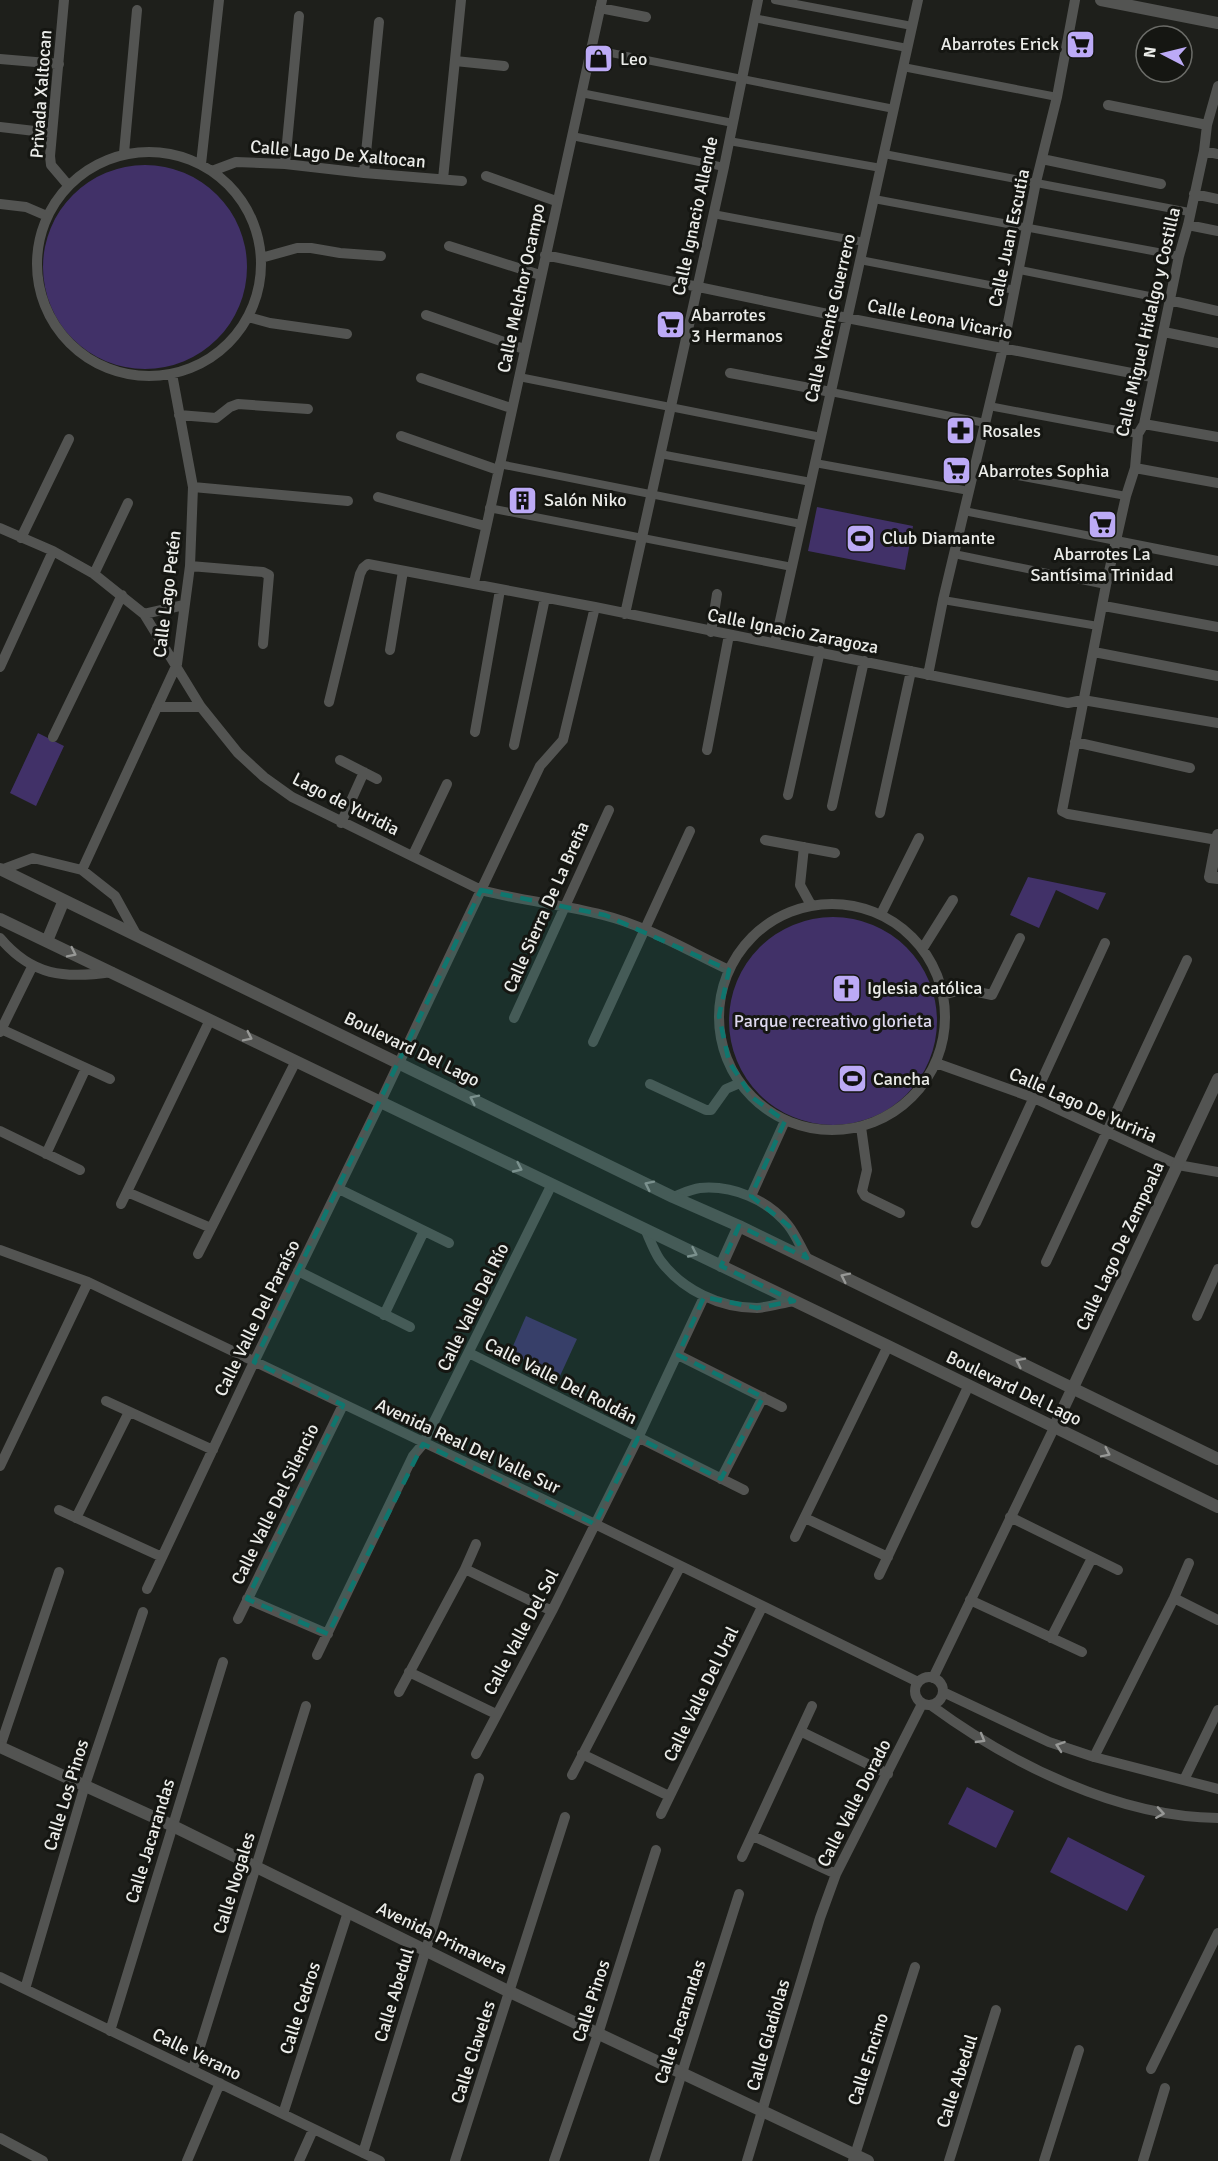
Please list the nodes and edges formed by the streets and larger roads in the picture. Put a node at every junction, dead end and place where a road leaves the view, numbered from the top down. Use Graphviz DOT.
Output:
graph roads {
  1 [pos="64,0"];
  2 [pos="219,0"];
  3 [pos="461,0"];
  4 [pos="758,0"];
  5 [pos="775,0"];
  6 [pos="918,0"];
  7 [pos="1075,0"];
  8 [pos="1101,0"];
  9 [pos="601,4"];
  10 [pos="137,10"];
  11 [pos="299,16"];
  12 [pos="646,17"];
  13 [pos="754,18"];
  14 [pos="379,22"];
  15 [pos="1218,23"];
  16 [pos="912,26"];
  17 [pos="907,48"];
  18 [pos="591,50"];
  19 [pos="0,59"];
  20 [pos="455,61"];
  21 [pos="59,64"];
  22 [pos="504,66"];
  23 [pos="903,67"];
  24 [pos="741,80"];
  25 [pos="1218,87"];
  26 [pos="581,93"];
  27 [pos="1057,97"];
  28 [pos="1108,105"];
  29 [pos="1216,106"];
  30 [pos="894,109"];
  31 [pos="733,123"];
  32 [pos="1207,125"];
  33 [pos="0,127"];
  34 [pos="52,133"];
  35 [pos="572,136"];
  36 [pos="729,141"];
  37 [pos="1204,151"];
  38 [pos="124,153"];
  39 [pos="884,153"];
  40 [pos="1218,154"];
  41 [pos="1042,159"];
  42 [pos="201,164"];
  43 [pos="285,164"];
  44 [pos="724,166"];
  45 [pos="880,168"];
  46 [pos="212,171"];
  47 [pos="364,173"];
  48 [pos="486,176"];
  49 [pos="442,179"];
  50 [pos="462,181"];
  51 [pos="1036,182"];
  52 [pos="1161,184"];
  53 [pos="68,185"];
  54 [pos="1194,194"];
  55 [pos="874,199"];
  56 [pos="1218,199"];
  57 [pos="556,201"];
  58 [pos="0,204"];
  59 [pos="1189,212"];
  60 [pos="713,214"];
  61 [pos="47,216"];
  62 [pos="1188,225"];
  63 [pos="1027,227"];
  64 [pos="1218,231"];
  65 [pos="864,242"];
  66 [pos="449,246"];
  67 [pos="545,255"];
  68 [pos="381,256"];
  69 [pos="1179,256"];
  70 [pos="261,258"];
  71 [pos="860,260"];
  72 [pos="1020,270"];
  73 [pos="540,275"];
  74 [pos="697,287"];
  75 [pos="1015,290"];
  76 [pos="1169,300"];
  77 [pos="1218,311"];
  78 [pos="426,315"];
  79 [pos="248,317"];
  80 [pos="847,318"];
  81 [pos="1164,332"];
  82 [pos="347,334"];
  83 [pos="1218,343"];
  84 [pos="1003,348"];
  85 [pos="524,349"];
  86 [pos="171,374"];
  87 [pos="730,374"];
  88 [pos="519,377"];
  89 [pos="1152,377"];
  90 [pos="421,378"];
  91 [pos="831,393"];
  92 [pos="670,406"];
  93 [pos="989,406"];
  94 [pos="511,408"];
  95 [pos="308,409"];
  96 [pos="179,416"];
  97 [pos="985,423"];
  98 [pos="1144,424"];
  99 [pos="1138,434"];
  100 [pos="401,436"];
  101 [pos="821,437"];
  102 [pos="1218,437"];
  103 [pos="69,439"];
  104 [pos="660,454"];
  105 [pos="815,463"];
  106 [pos="498,467"];
  107 [pos="974,468"];
  108 [pos="1135,468"];
  109 [pos="811,482"];
  110 [pos="1218,483"];
  111 [pos="193,487"];
  112 [pos="969,491"];
  113 [pos="651,494"];
  114 [pos="1126,496"];
  115 [pos="378,497"];
  116 [pos="348,501"];
  117 [pos="128,503"];
  118 [pos="489,508"];
  119 [pos="964,511"];
  120 [pos="801,524"];
  121 [pos="485,526"];
  122 [pos="0,528"];
  123 [pos="641,537"];
  124 [pos="21,538"];
  125 [pos="1116,541"];
  126 [pos="53,551"];
  127 [pos="954,555"];
  128 [pos="1218,561"];
  129 [pos="190,566"];
  130 [pos="792,567"];
  131 [pos="403,571"];
  132 [pos="94,574"];
  133 [pos="474,584"];
  134 [pos="1107,585"];
  135 [pos="500,590"];
  136 [pos="717,594"];
  137 [pos="122,595"];
  138 [pos="545,598"];
  139 [pos="943,600"];
  140 [pos="184,605"];
  141 [pos="1104,606"];
  142 [pos="595,607"];
  143 [pos="144,614"];
  144 [pos="625,614"];
  145 [pos="1098,626"];
  146 [pos="1218,627"];
  147 [pos="711,632"];
  148 [pos="729,635"];
  149 [pos="775,643"];
  150 [pos="263,644"];
  151 [pos="390,650"];
  152 [pos="820,651"];
  153 [pos="1094,652"];
  154 [pos="864,661"];
  155 [pos="177,664"];
  156 [pos="0,667"];
  157 [pos="911,671"];
  158 [pos="928,675"];
  159 [pos="1218,676"];
  160 [pos="1083,700"];
  161 [pos="329,702"];
  162 [pos="157,707"];
  163 [pos="201,707"];
  164 [pos="1218,723"];
  165 [pos="475,732"];
  166 [pos="53,737"];
  167 [pos="1075,742"];
  168 [pos="514,745"];
  169 [pos="707,750"];
  170 [pos="340,760"];
  171 [pos="1190,768"];
  172 [pos="364,772"];
  173 [pos="377,779"];
  174 [pos="447,784"];
  175 [pos="788,795"];
  176 [pos="832,806"];
  177 [pos="609,810"];
  178 [pos="880,813"];
  179 [pos="341,823"];
  180 [pos="690,831"];
  181 [pos="1217,837"];
  182 [pos="919,838"];
  183 [pos="765,840"];
  184 [pos="804,847"];
  185 [pos="835,853"];
  186 [pos="413,855"];
  187 [pos="1,869"];
  188 [pos="82,870"];
  189 [pos="1214,877"];
  190 [pos="481,890"];
  191 [pos="64,900"];
  192 [pos="953,900"];
  193 [pos="812,905"];
  194 [pos="564,906"];
  195 [pos="881,914"];
  196 [pos="0,919"];
  197 [pos="644,930"];
  198 [pos="136,934"];
  199 [pos="0,938"];
  200 [pos="1020,938"];
  201 [pos="47,941"];
  202 [pos="1105,943"];
  203 [pos="923,948"];
  204 [pos="1187,960"];
  205 [pos="32,966"];
  206 [pos="729,970"];
  207 [pos="112,972"];
  208 [pos="944,995"];
  209 [pos="514,1018"];
  210 [pos="210,1020"];
  211 [pos="1,1031"];
  212 [pos="593,1042"];
  213 [pos="296,1060"];
  214 [pos="399,1062"];
  215 [pos="936,1063"];
  216 [pos="86,1068"];
  217 [pos="110,1079"];
  218 [pos="1218,1079"];
  219 [pos="740,1083"];
  220 [pos="650,1084"];
  221 [pos="1034,1098"];
  222 [pos="380,1102"];
  223 [pos="785,1120"];
  224 [pos="861,1127"];
  225 [pos="0,1131"];
  226 [pos="1107,1132"];
  227 [pos="46,1154"];
  228 [pos="1178,1165"];
  229 [pos="80,1170"];
  230 [pos="1218,1172"];
  231 [pos="552,1184"];
  232 [pos="339,1188"];
  233 [pos="127,1192"];
  234 [pos="751,1196"];
  235 [pos="673,1197"];
  236 [pos="121,1204"];
  237 [pos="900,1213"];
  238 [pos="976,1223"];
  239 [pos="740,1226"];
  240 [pos="211,1228"];
  241 [pos="424,1231"];
  242 [pos="646,1231"];
  243 [pos="448,1243"];
  244 [pos="1,1252"];
  245 [pos="198,1254"];
  246 [pos="807,1258"];
  247 [pos="1046,1262"];
  248 [pos="721,1266"];
  249 [pos="1218,1269"];
  250 [pos="298,1271"];
  251 [pos="88,1282"];
  252 [pos="704,1297"];
  253 [pos="794,1301"];
  254 [pos="384,1315"];
  255 [pos="1197,1316"];
  256 [pos="411,1328"];
  257 [pos="888,1346"];
  258 [pos="469,1353"];
  259 [pos="678,1355"];
  260 [pos="254,1362"];
  261 [pos="969,1385"];
  262 [pos="1073,1388"];
  263 [pos="763,1397"];
  264 [pos="106,1401"];
  265 [pos="343,1405"];
  266 [pos="782,1407"];
  267 [pos="129,1412"];
  268 [pos="1054,1428"];
  269 [pos="638,1438"];
  270 [pos="423,1444"];
  271 [pos="213,1450"];
  272 [pos="1218,1458"];
  273 [pos="0,1466"];
  274 [pos="722,1479"];
  275 [pos="744,1490"];
  276 [pos="1218,1507"];
  277 [pos="59,1510"];
  278 [pos="1010,1517"];
  279 [pos="76,1518"];
  280 [pos="805,1518"];
  281 [pos="595,1524"];
  282 [pos="795,1537"];
  283 [pos="476,1544"];
  284 [pos="162,1557"];
  285 [pos="888,1557"];
  286 [pos="1092,1558"];
  287 [pos="1189,1563"];
  288 [pos="680,1567"];
  289 [pos="465,1569"];
  290 [pos="1118,1570"];
  291 [pos="59,1572"];
  292 [pos="879,1575"];
  293 [pos="147,1590"];
  294 [pos="1174,1598"];
  295 [pos="247,1599"];
  296 [pos="970,1600"];
  297 [pos="762,1606"];
  298 [pos="552,1611"];
  299 [pos="142,1612"];
  300 [pos="238,1619"];
  301 [pos="1218,1620"];
  302 [pos="328,1634"];
  303 [pos="1052,1638"];
  304 [pos="1082,1652"];
  305 [pos="317,1655"];
  306 [pos="223,1662"];
  307 [pos="410,1672"];
  308 [pos="933,1678"];
  309 [pos="918,1682"];
  310 [pos="399,1692"];
  311 [pos="943,1692"];
  312 [pos="927,1705"];
  313 [pos="306,1706"];
  314 [pos="812,1707"];
  315 [pos="1218,1710"];
  316 [pos="496,1714"];
  317 [pos="801,1732"];
  318 [pos="0,1747"];
  319 [pos="476,1754"];
  320 [pos="582,1754"];
  321 [pos="1094,1758"];
  322 [pos="888,1774"];
  323 [pos="572,1775"];
  324 [pos="479,1778"];
  325 [pos="1184,1780"];
  326 [pos="85,1785"];
  327 [pos="1218,1789"];
  328 [pos="669,1796"];
  329 [pos="661,1814"];
  330 [pos="565,1817"];
  331 [pos="1218,1818"];
  332 [pos="171,1825"];
  333 [pos="753,1836"];
  334 [pos="656,1850"];
  335 [pos="742,1857"];
  336 [pos="257,1868"];
  337 [pos="836,1874"];
  338 [pos="739,1894"];
  339 [pos="348,1912"];
  340 [pos="820,1918"];
  341 [pos="1218,1933"];
  342 [pos="424,1950"];
  343 [pos="915,1967"];
  344 [pos="0,1977"];
  345 [pos="25,1989"];
  346 [pos="510,1992"];
  347 [pos="996,2010"];
  348 [pos="110,2031"];
  349 [pos="598,2034"];
  350 [pos="1079,2050"];
  351 [pos="193,2069"];
  352 [pos="1151,2069"];
  353 [pos="681,2073"];
  354 [pos="220,2083"];
  355 [pos="1165,2088"];
  356 [pos="762,2111"];
  357 [pos="283,2114"];
  358 [pos="313,2130"];
  359 [pos="0,2138"];
  360 [pos="363,2153"];
  361 [pos="854,2158"];
  362 [pos="43,2161"];
  363 [pos="187,2161"];
  364 [pos="299,2161"];
  365 [pos="380,2161"];
  366 [pos="454,2161"];
  367 [pos="554,2161"];
  368 [pos="654,2161"];
  369 [pos="747,2161"];
  370 [pos="868,2161"];
  371 [pos="949,2161"];
  372 [pos="1044,2161"];
  373 [pos="1143,2161"];
  1 -- 21 [label="street, Privada Xaltocan"];
  2 -- 42 [label="street"];
  3 -- 20 [label="street"];
  4 -- 13 [label="street, Calle Ignacio Allende"];
  5 -- 16 [label="street"];
  6 -- 16 [label="street, Calle Vicente Guerrero"];
  7 -- 27 [label="street, Calle Juan Escutia"];
  8 -- 15 [label="street"];
  9 -- 12 [label="street"];
  9 -- 18 [label="street, Calle Melchor Ocampo"];
  10 -- 38 [label="street"];
  11 -- 43 [label="street"];
  13 -- 17 [label="street"];
  13 -- 24 [label="street, Calle Ignacio Allende"];
  14 -- 47 [label="street"];
  16 -- 17 [label="street, Calle Vicente Guerrero"];
  17 -- 23 [label="street, Calle Vicente Guerrero"];
  18 -- 24 [label="street"];
  18 -- 26 [label="street, Calle Melchor Ocampo"];
  19 -- 21 [label="street"];
  20 -- 22 [label="street"];
  20 -- 49 [label="street"];
  21 -- 34 [label="street, Privada Xaltocan"];
  23 -- 27 [label="street"];
  23 -- 30 [label="street, Calle Vicente Guerrero"];
  24 -- 30 [label="street"];
  24 -- 31 [label="street, Calle Ignacio Allende"];
  25 -- 29 [label="street, Calle Miguel Hidalgo y Costilla"];
  26 -- 31 [label="street"];
  26 -- 35 [label="street, Calle Melchor Ocampo"];
  27 -- 41 [label="street, Calle Juan Escutia"];
  28 -- 32 [label="street"];
  29 -- 32 [label="street, Calle Miguel Hidalgo y Costilla"];
  30 -- 39 [label="street, Calle Vicente Guerrero"];
  31 -- 36 [label="street, Calle Ignacio Allende"];
  32 -- 37 [label="street, Calle Miguel Hidalgo y Costilla"];
  33 -- 34 [label="street"];
  34 -- 53 [label="street, Privada Xaltocan"];
  35 -- 44 [label="street"];
  35 -- 57 [label="street, Calle Melchor Ocampo"];
  36 -- 44 [label="street, Calle Ignacio Allende"];
  36 -- 45 [label="street"];
  37 -- 40 [label="street"];
  37 -- 54 [label="street, Calle Miguel Hidalgo y Costilla"];
  38 -- 42 [label="street"];
  38 -- 53 [label="street"];
  39 -- 45 [label="street, Calle Vicente Guerrero"];
  39 -- 51 [label="street"];
  41 -- 51 [label="street, Calle Juan Escutia"];
  41 -- 52 [label="street, Calle Juan Escutia"];
  42 -- 46 [label="street"];
  43 -- 46 [label="street, Calle Lago De Xaltocan"];
  43 -- 47 [label="street, Calle Lago De Xaltocan"];
  44 -- 60 [label="street, Calle Ignacio Allende"];
  45 -- 55 [label="street, Calle Vicente Guerrero"];
  46 -- 70 [label="street"];
  47 -- 49 [label="street, Calle Lago De Xaltocan"];
  48 -- 57 [label="street"];
  49 -- 50 [label="street, Calle Lago De Xaltocan"];
  51 -- 59 [label="street"];
  51 -- 63 [label="street, Calle Juan Escutia"];
  53 -- 61 [label="street"];
  54 -- 56 [label="street"];
  54 -- 59 [label="street, Calle Miguel Hidalgo y Costilla"];
  55 -- 63 [label="street"];
  55 -- 65 [label="street, Calle Vicente Guerrero"];
  57 -- 67 [label="street, Calle Melchor Ocampo"];
  58 -- 61 [label="street"];
  59 -- 62 [label="street, Calle Miguel Hidalgo y Costilla"];
  60 -- 65 [label="street"];
  60 -- 74 [label="street, Calle Ignacio Allende"];
  61 -- 86 [label="street"];
  62 -- 64 [label="street"];
  62 -- 69 [label="street, Calle Miguel Hidalgo y Costilla"];
  63 -- 69 [label="street"];
  63 -- 72 [label="street, Calle Juan Escutia"];
  65 -- 71 [label="street, Calle Vicente Guerrero"];
  66 -- 73 [label="street"];
  67 -- 73 [label="street, Calle Melchor Ocampo"];
  67 -- 74 [label="street, Calle Leona Vicario"];
  68 -- 70 [label="street"];
  69 -- 76 [label="street, Calle Miguel Hidalgo y Costilla"];
  70 -- 79 [label="street"];
  71 -- 75 [label="street"];
  71 -- 80 [label="street, Calle Vicente Guerrero"];
  72 -- 75 [label="street, Calle Juan Escutia"];
  72 -- 76 [label="street"];
  73 -- 85 [label="street, Calle Melchor Ocampo"];
  74 -- 80 [label="street, Calle Leona Vicario"];
  74 -- 92 [label="street, Calle Ignacio Allende"];
  75 -- 84 [label="street, Calle Juan Escutia"];
  76 -- 77 [label="street"];
  76 -- 81 [label="street, Calle Miguel Hidalgo y Costilla"];
  78 -- 85 [label="street"];
  79 -- 82 [label="street"];
  79 -- 86 [label="street"];
  80 -- 84 [label="street, Calle Leona Vicario"];
  80 -- 91 [label="street, Calle Vicente Guerrero"];
  81 -- 83 [label="street"];
  81 -- 89 [label="street, Calle Miguel Hidalgo y Costilla"];
  84 -- 89 [label="street, Calle Leona Vicario"];
  84 -- 93 [label="street, Calle Juan Escutia"];
  85 -- 88 [label="street, Calle Melchor Ocampo"];
  86 -- 96 [label="street, Calle Lago Petén"];
  87 -- 91 [label="street"];
  88 -- 92 [label="street"];
  88 -- 94 [label="street, Calle Melchor Ocampo"];
  89 -- 98 [label="street, Calle Miguel Hidalgo y Costilla"];
  90 -- 94 [label="street"];
  91 -- 97 [label="street"];
  91 -- 101 [label="street, Calle Vicente Guerrero"];
  92 -- 101 [label="street"];
  92 -- 104 [label="street, Calle Ignacio Allende"];
  93 -- 97 [label="street, Calle Juan Escutia"];
  93 -- 99 [label="street"];
  94 -- 106 [label="street, Calle Melchor Ocampo"];
  95 -- 96 [label="street"];
  96 -- 111 [label="street, Calle Lago Petén"];
  97 -- 107 [label="street, Calle Juan Escutia"];
  98 -- 99 [label="street, Calle Miguel Hidalgo y Costilla"];
  98 -- 102 [label="street"];
  99 -- 108 [label="street, Calle Miguel Hidalgo y Costilla"];
  100 -- 106 [label="street"];
  101 -- 105 [label="street, Calle Vicente Guerrero"];
  103 -- 124 [label="street"];
  104 -- 109 [label="street"];
  104 -- 113 [label="street, Calle Ignacio Allende"];
  105 -- 109 [label="street, Calle Vicente Guerrero"];
  105 -- 112 [label="street"];
  106 -- 113 [label="street"];
  106 -- 118 [label="street, Calle Melchor Ocampo"];
  107 -- 112 [label="street, Calle Juan Escutia"];
  107 -- 114 [label="street"];
  108 -- 110 [label="street"];
  108 -- 114 [label="street, Calle Miguel Hidalgo y Costilla"];
  109 -- 120 [label="street, Calle Vicente Guerrero"];
  111 -- 116 [label="street"];
  111 -- 129 [label="street, Calle Lago Petén"];
  112 -- 119 [label="street, Calle Juan Escutia"];
  113 -- 120 [label="street"];
  113 -- 123 [label="street, Calle Ignacio Allende"];
  114 -- 125 [label="street, Calle Miguel Hidalgo y Costilla"];
  115 -- 121 [label="street"];
  117 -- 132 [label="street"];
  118 -- 121 [label="street, Calle Melchor Ocampo"];
  118 -- 123 [label="street"];
  119 -- 125 [label="street"];
  119 -- 127 [label="street, Calle Juan Escutia"];
  120 -- 130 [label="street, Calle Vicente Guerrero"];
  121 -- 133 [label="street, Calle Melchor Ocampo"];
  122 -- 124 [label="street, Lago de Yuridia"];
  123 -- 130 [label="street"];
  123 -- 144 [label="street, Calle Ignacio Allende"];
  124 -- 126 [label="street, Lago de Yuridia"];
  125 -- 128 [label="street"];
  125 -- 134 [label="street, Calle Miguel Hidalgo y Costilla"];
  126 -- 132 [label="street, Lago de Yuridia"];
  126 -- 156 [label="street"];
  127 -- 134 [label="street"];
  127 -- 139 [label="street, Calle Juan Escutia"];
  129 -- 140 [label="street, Calle Lago Petén"];
  129 -- 150 [label="street"];
  130 -- 149 [label="street, Calle Vicente Guerrero"];
  131 -- 133 [label="street, Calle Ignacio Zaragoza"];
  131 -- 151 [label="street"];
  131 -- 161 [label="street, Calle Ignacio Zaragoza"];
  132 -- 137 [label="street, Lago de Yuridia"];
  133 -- 135 [label="street, Calle Ignacio Zaragoza"];
  134 -- 141 [label="street, Calle Miguel Hidalgo y Costilla"];
  135 -- 138 [label="street, Calle Ignacio Zaragoza"];
  135 -- 165 [label="street"];
  136 -- 147 [label="street"];
  137 -- 143 [label="street, Lago de Yuridia"];
  137 -- 166 [label="street"];
  138 -- 142 [label="street, Calle Ignacio Zaragoza"];
  138 -- 168 [label="street"];
  139 -- 145 [label="street"];
  139 -- 158 [label="street, Calle Juan Escutia"];
  140 -- 143 [label="street"];
  140 -- 155 [label="street, Calle Lago Petén"];
  141 -- 145 [label="street, Calle Miguel Hidalgo y Costilla"];
  141 -- 146 [label="street"];
  142 -- 144 [label="street, Calle Ignacio Zaragoza"];
  142 -- 190 [label="street, Calle Valle Del Paraíso"];
  143 -- 155 [label="street, Lago de Yuridia"];
  144 -- 147 [label="street, Calle Ignacio Zaragoza"];
  145 -- 153 [label="street, Calle Miguel Hidalgo y Costilla"];
  147 -- 148 [label="street, Calle Ignacio Zaragoza"];
  148 -- 149 [label="street, Calle Ignacio Zaragoza"];
  148 -- 169 [label="street"];
  149 -- 152 [label="street, Calle Ignacio Zaragoza"];
  152 -- 154 [label="street, Calle Ignacio Zaragoza"];
  152 -- 175 [label="street"];
  153 -- 159 [label="street"];
  153 -- 160 [label="street, Calle Miguel Hidalgo y Costilla"];
  154 -- 157 [label="street, Calle Ignacio Zaragoza"];
  154 -- 176 [label="street"];
  155 -- 162 [label="street, Calle Lago Petén"];
  155 -- 163 [label="street, Lago de Yuridia"];
  157 -- 158 [label="street, Calle Ignacio Zaragoza"];
  157 -- 178 [label="street"];
  158 -- 160 [label="street, Calle Ignacio Zaragoza"];
  160 -- 164 [label="street, Calle Ignacio Zaragoza"];
  160 -- 167 [label="street, Calle Miguel Hidalgo y Costilla"];
  162 -- 163 [label="street"];
  162 -- 188 [label="street, Calle Lago Petén"];
  163 -- 179 [label="street, Lago de Yuridia"];
  167 -- 171 [label="street"];
  167 -- 181 [label="street, Calle Miguel Hidalgo y Costilla"];
  170 -- 172 [label="street"];
  172 -- 173 [label="street"];
  172 -- 179 [label="street"];
  174 -- 186 [label="street"];
  177 -- 194 [label="street, Calle Sierra De La Breña"];
  179 -- 186 [label="street, Lago de Yuridia"];
  180 -- 197 [label="street"];
  181 -- 189 [label="street"];
  182 -- 195 [label="street"];
  183 -- 184 [label="street"];
  184 -- 185 [label="street"];
  184 -- 193 [label="street"];
  186 -- 190 [label="street, Lago de Yuridia"];
  187 -- 188 [label="street, Boulevard Del Lago"];
  187 -- 191 [label="street, Boulevard Del Lago"];
  188 -- 198 [label="street, Boulevard Del Lago"];
  190 -- 194 [label="street, Lago de Yuridia"];
  190 -- 214 [label="street, Calle Valle Del Paraíso"];
  191 -- 198 [label="street, Boulevard Del Lago"];
  191 -- 201 [label="street"];
  192 -- 203 [label="street"];
  193 -- 195 [label="street"];
  193 -- 206 [label="street"];
  194 -- 197 [label="street, Lago de Yuridia"];
  194 -- 209 [label="street, Calle Sierra De La Breña"];
  195 -- 203 [label="street"];
  196 -- 201 [label="street, Boulevard Del Lago"];
  197 -- 206 [label="street, Lago de Yuridia"];
  197 -- 212 [label="street"];
  198 -- 214 [label="street, Boulevard Del Lago"];
  199 -- 205 [label="street"];
  200 -- 208 [label="street"];
  201 -- 207 [label="street, Boulevard Del Lago, one-way"];
  202 -- 221 [label="street"];
  203 -- 208 [label="street"];
  204 -- 226 [label="street"];
  205 -- 207 [label="street"];
  205 -- 211 [label="street"];
  206 -- 219 [label="street"];
  207 -- 210 [label="street, Boulevard Del Lago"];
  208 -- 215 [label="street"];
  210 -- 213 [label="street, Boulevard Del Lago, one-way"];
  210 -- 233 [label="street"];
  211 -- 216 [label="street"];
  213 -- 222 [label="street, Boulevard Del Lago"];
  213 -- 240 [label="street"];
  214 -- 222 [label="street, Calle Valle Del Paraíso"];
  235 -- 214 [label="street, Boulevard Del Lago, one-way"];
  215 -- 221 [label="street, Calle Lago De Yuriria"];
  215 -- 224 [label="street"];
  216 -- 217 [label="street"];
  216 -- 227 [label="street"];
  218 -- 228 [label="street, Calle Lago De Zempoala"];
  219 -- 220 [label="street"];
  219 -- 223 [label="street"];
  221 -- 226 [label="street, Calle Lago De Yuriria"];
  221 -- 238 [label="street"];
  222 -- 231 [label="street, Boulevard Del Lago, one-way"];
  222 -- 232 [label="street, Calle Valle Del Paraíso"];
  223 -- 224 [label="street"];
  223 -- 234 [label="street"];
  224 -- 237 [label="street"];
  225 -- 227 [label="street"];
  226 -- 228 [label="street, Calle Lago De Yuriria"];
  226 -- 247 [label="street"];
  227 -- 229 [label="street"];
  228 -- 230 [label="street, Calle Lago De Yuriria"];
  228 -- 262 [label="street, Calle Lago De Zempoala"];
  231 -- 242 [label="street, Boulevard Del Lago"];
  231 -- 258 [label="street, Calle Valle Del Río"];
  232 -- 241 [label="street"];
  232 -- 250 [label="street, Calle Valle Del Paraíso"];
  233 -- 236 [label="street"];
  233 -- 240 [label="street"];
  234 -- 235 [label="street"];
  234 -- 246 [label="street"];
  235 -- 239 [label="street, Boulevard Del Lago"];
  239 -- 246 [label="street, Boulevard Del Lago"];
  239 -- 248 [label="street"];
  240 -- 245 [label="street"];
  241 -- 243 [label="street"];
  241 -- 254 [label="street"];
  242 -- 248 [label="street, Boulevard Del Lago, one-way"];
  242 -- 252 [label="street"];
  244 -- 251 [label="street, Avenida Real Del Valle Sur"];
  262 -- 246 [label="street, Boulevard Del Lago, one-way"];
  248 -- 253 [label="street, Boulevard Del Lago"];
  249 -- 255 [label="street"];
  250 -- 254 [label="street"];
  250 -- 260 [label="street, Calle Valle Del Paraíso"];
  251 -- 260 [label="street, Avenida Real Del Valle Sur"];
  251 -- 273 [label="street"];
  252 -- 253 [label="street"];
  252 -- 259 [label="street, Calle Valle Del Sol"];
  253 -- 257 [label="street, Boulevard Del Lago"];
  254 -- 256 [label="street"];
  257 -- 261 [label="street, Boulevard Del Lago"];
  257 -- 280 [label="street"];
  258 -- 269 [label="street, Calle Valle Del Roldán"];
  258 -- 270 [label="street, Calle Valle Del Río"];
  259 -- 263 [label="street"];
  259 -- 269 [label="street, Calle Valle Del Sol"];
  260 -- 265 [label="street, Avenida Real Del Valle Sur"];
  260 -- 271 [label="street, Calle Valle Del Paraíso"];
  261 -- 268 [label="street, Boulevard Del Lago"];
  261 -- 285 [label="street"];
  262 -- 268 [label="street, Calle Lago De Zempoala"];
  262 -- 272 [label="street, Boulevard Del Lago"];
  263 -- 266 [label="street"];
  263 -- 274 [label="street"];
  264 -- 267 [label="street"];
  265 -- 270 [label="street, Avenida Real Del Valle Sur"];
  265 -- 295 [label="street, Calle Valle Del Silencio"];
  267 -- 271 [label="street"];
  267 -- 279 [label="street"];
  268 -- 276 [label="street, Boulevard Del Lago, one-way"];
  268 -- 278 [label="street"];
  269 -- 274 [label="street, Calle Valle Del Roldán"];
  269 -- 281 [label="street, Calle Valle Del Sol"];
  270 -- 281 [label="street, Avenida Real Del Valle Sur"];
  270 -- 302 [label="street"];
  271 -- 284 [label="street, Calle Valle Del Paraíso"];
  274 -- 275 [label="street, Calle Valle Del Roldán"];
  277 -- 279 [label="street"];
  278 -- 286 [label="street"];
  278 -- 296 [label="street"];
  279 -- 284 [label="street"];
  280 -- 282 [label="street"];
  280 -- 285 [label="street"];
  281 -- 288 [label="street, Avenida Real Del Valle Sur"];
  281 -- 298 [label="street, Calle Valle Del Sol"];
  283 -- 289 [label="street"];
  284 -- 293 [label="street, Calle Valle Del Paraíso"];
  285 -- 292 [label="street"];
  286 -- 290 [label="street"];
  286 -- 303 [label="street"];
  287 -- 294 [label="street"];
  288 -- 297 [label="street, Avenida Real Del Valle Sur"];
  288 -- 320 [label="street"];
  289 -- 298 [label="street"];
  289 -- 307 [label="street"];
  291 -- 318 [label="street"];
  294 -- 301 [label="street"];
  294 -- 321 [label="street"];
  295 -- 300 [label="street, Calle Valle Del Silencio"];
  295 -- 302 [label="street"];
  296 -- 303 [label="street"];
  296 -- 308 [label="street"];
  297 -- 309 [label="street, Avenida Real Del Valle Sur"];
  297 -- 328 [label="street, Calle Valle Del Ural"];
  298 -- 316 [label="street, Calle Valle Del Sol"];
  299 -- 326 [label="street, Calle Los Pinos"];
  302 -- 305 [label="street"];
  303 -- 304 [label="street"];
  306 -- 332 [label="street, Calle Jacarandas"];
  307 -- 310 [label="street"];
  307 -- 316 [label="street"];
  308 -- 309 [label="street"];
  308 -- 311 [label="street"];
  309 -- 312 [label="street"];
  311 -- 312 [label="street"];
  321 -- 311 [label="street, one-way"];
  312 -- 322 [label="street, Calle Valle Dorado"];
  312 -- 331 [label="street, one-way"];
  313 -- 336 [label="street, Calle Nogales"];
  314 -- 317 [label="street"];
  315 -- 325 [label="street"];
  316 -- 319 [label="street, Calle Valle Del Sol"];
  317 -- 322 [label="street"];
  317 -- 333 [label="street"];
  318 -- 326 [label="street, Avenida Primavera"];
  320 -- 323 [label="street"];
  320 -- 328 [label="street"];
  321 -- 325 [label="street"];
  322 -- 337 [label="street, Calle Valle Dorado"];
  324 -- 342 [label="street, Calle Abedul"];
  325 -- 327 [label="street"];
  326 -- 332 [label="street, Avenida Primavera"];
  326 -- 345 [label="street, Calle Los Pinos"];
  328 -- 329 [label="street, Calle Valle Del Ural"];
  330 -- 346 [label="street, Calle Claveles"];
  332 -- 336 [label="street, Avenida Primavera"];
  332 -- 348 [label="street, Calle Jacarandas"];
  333 -- 335 [label="street"];
  333 -- 337 [label="street"];
  334 -- 349 [label="street, Calle Pinos"];
  336 -- 339 [label="street, Avenida Primavera"];
  336 -- 351 [label="street, Calle Nogales"];
  337 -- 340 [label="street, Calle Valle Dorado"];
  338 -- 353 [label="street, Calle Jacarandas"];
  339 -- 342 [label="street, Avenida Primavera"];
  339 -- 357 [label="street, Calle Cedros"];
  340 -- 356 [label="street, Calle Gladiolas"];
  341 -- 352 [label="street"];
  342 -- 346 [label="street, Avenida Primavera"];
  342 -- 360 [label="street, Calle Abedul"];
  343 -- 361 [label="street, Calle Encino"];
  344 -- 345 [label="street, Calle Verano"];
  345 -- 348 [label="street, Calle Verano"];
  346 -- 349 [label="street, Avenida Primavera"];
  346 -- 366 [label="street, Calle Claveles"];
  347 -- 371 [label="street, Calle Abedul"];
  348 -- 351 [label="street, Calle Verano"];
  349 -- 353 [label="street, Avenida Primavera"];
  349 -- 367 [label="street, Calle Pinos"];
  350 -- 372 [label="street"];
  351 -- 354 [label="street, Calle Verano"];
  353 -- 356 [label="street, Avenida Primavera"];
  353 -- 368 [label="street, Calle Jacarandas"];
  354 -- 357 [label="street, Calle Verano"];
  354 -- 363 [label="street"];
  355 -- 373 [label="street"];
  356 -- 361 [label="street, Avenida Primavera"];
  356 -- 369 [label="street, Calle Gladiolas"];
  357 -- 358 [label="street, Calle Verano"];
  358 -- 360 [label="street, Calle Verano"];
  358 -- 364 [label="street"];
  359 -- 362 [label="street"];
  360 -- 365 [label="street, Calle Verano"];
  361 -- 370 [label="street, Avenida Primavera"];
}
